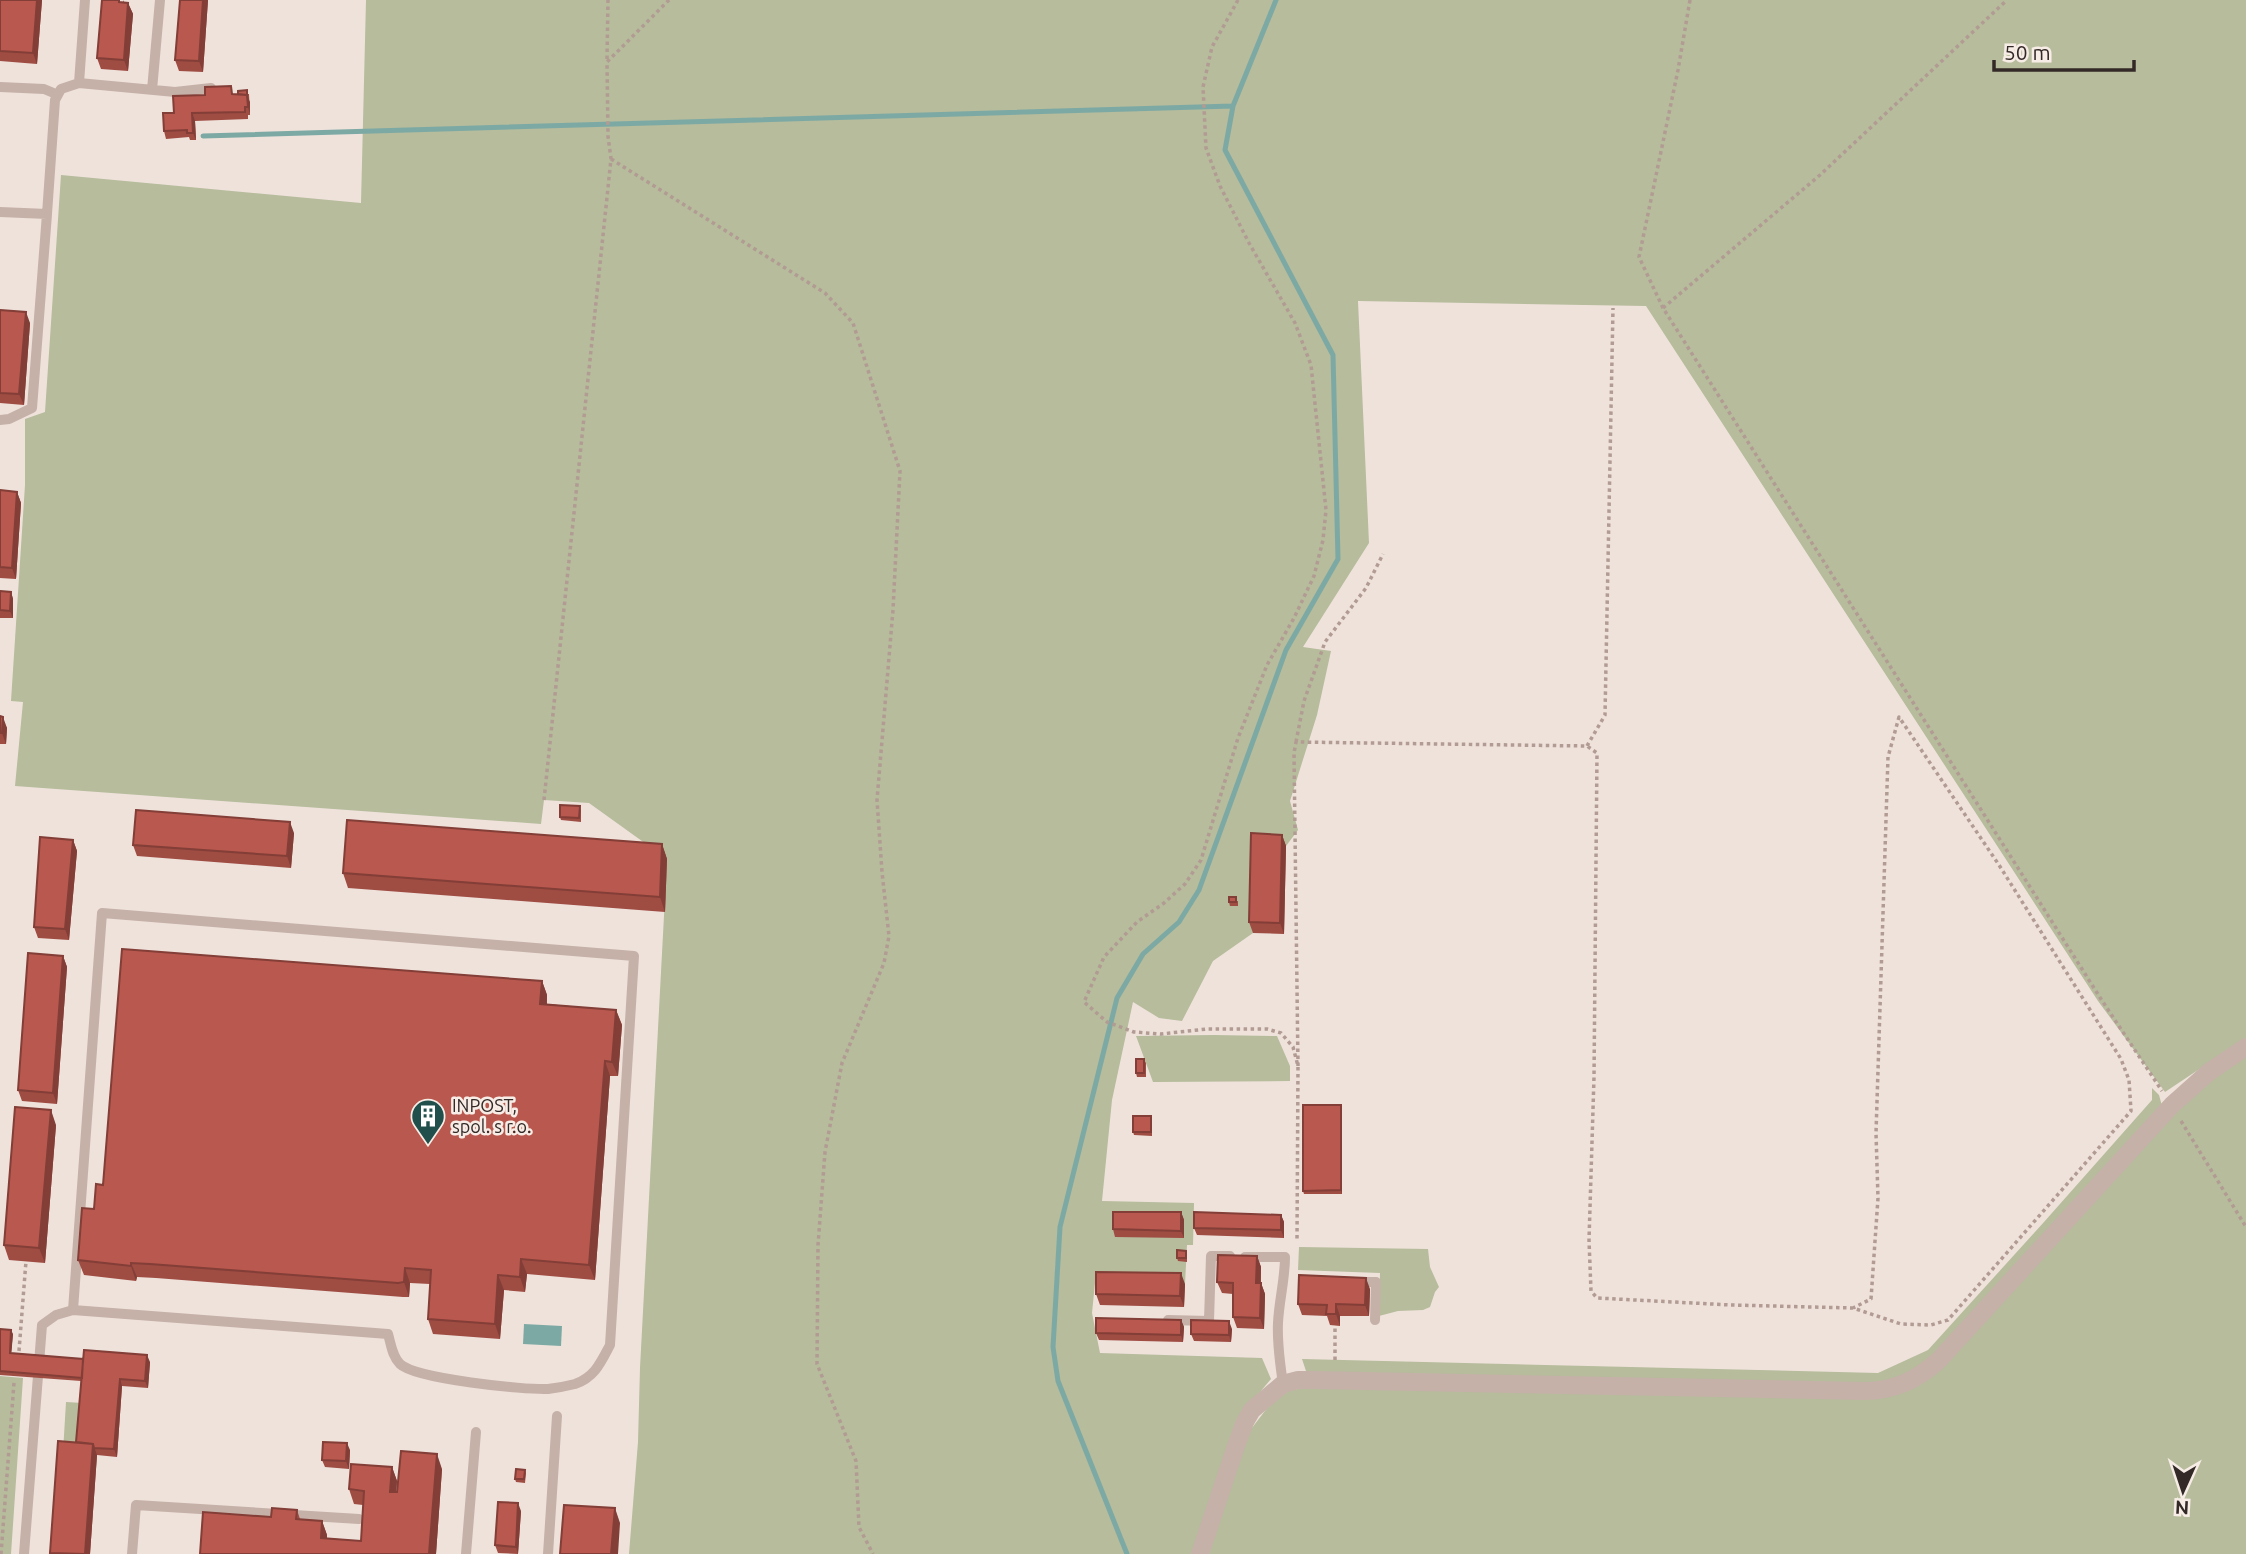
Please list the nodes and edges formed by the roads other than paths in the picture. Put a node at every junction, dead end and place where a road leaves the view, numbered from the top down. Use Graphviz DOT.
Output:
graph roads {
  1 [pos="85,0"];
  2 [pos="160,0"];
  3 [pos="79,83"];
  4 [pos="0,87"];
  5 [pos="211,88"];
  6 [pos="152,90"];
  7 [pos="57,94"];
  8 [pos="0,212"];
  9 [pos="47,214"];
  10 [pos="0,420"];
  11 [pos="2246,1047"];
  12 [pos="1285,1279"];
  13 [pos="1297,1280"];
  14 [pos="1348,1282"];
  15 [pos="73,1310"];
  16 [pos="1155,1320"];
  17 [pos="1375,1320"];
  18 [pos="1283,1384"];
  19 [pos="557,1416"];
  20 [pos="476,1432"];
  21 [pos="359,1519"];
  22 [pos="24,1554"];
  23 [pos="132,1554"];
  24 [pos="466,1554"];
  25 [pos="548,1554"];
  26 [pos="1200,1554"];
  1 -- 3 [label="lane"];
  2 -- 6 [label="lane"];
  3 -- 6 [label="lane"];
  3 -- 7 [label="lane"];
  4 -- 7 [label="lane"];
  5 -- 6 [label="lane"];
  7 -- 9 [label="lane"];
  8 -- 9 [label="lane"];
  9 -- 10 [label="lane"];
  11 -- 18 [label="street"];
  12 -- 13 [label="lane"];
  12 -- 16 [label="lane"];
  12 -- 18 [label="lane"];
  14 -- 17 [label="lane"];
  15 -- 15 [label="lane"];
  15 -- 22 [label="lane"];
  18 -- 26 [label="street"];
  19 -- 25 [label="lane"];
  20 -- 24 [label="lane"];
  21 -- 23 [label="lane"];
}
